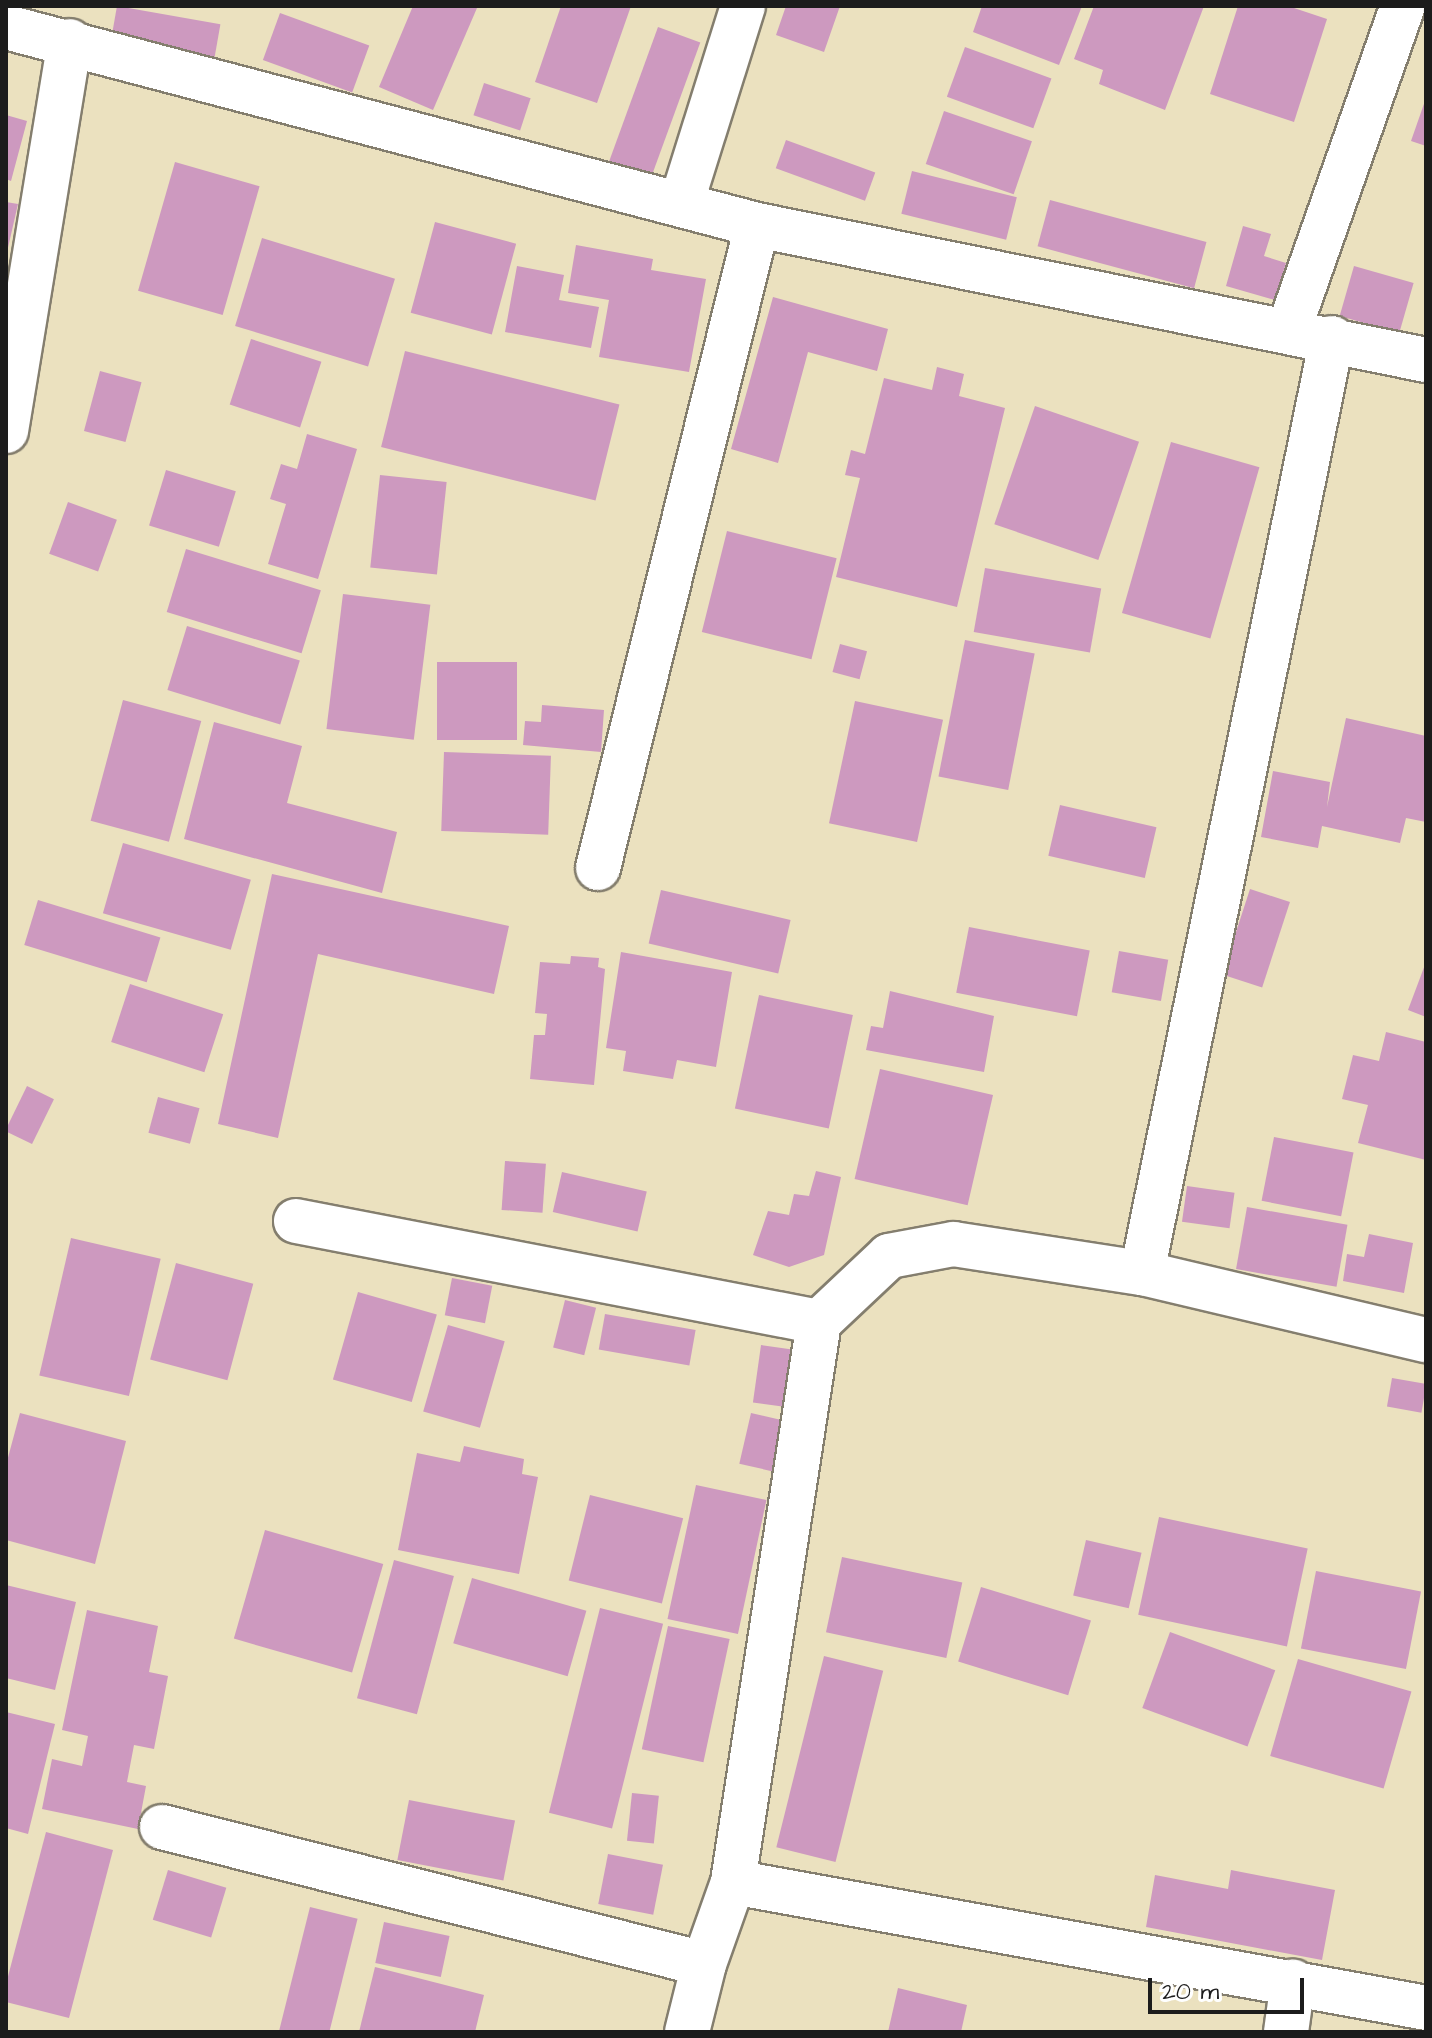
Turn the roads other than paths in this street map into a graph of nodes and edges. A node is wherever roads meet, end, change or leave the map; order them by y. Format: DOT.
graph roads {
  1 [pos="743,6"];
  2 [pos="1403,6"];
  3 [pos="16,21"];
  4 [pos="70,41"];
  5 [pos="681,204"];
  6 [pos="757,225"];
  7 [pos="1289,329"];
  8 [pos="1332,338"];
  9 [pos="1426,360"];
  10 [pos="6,431"];
  11 [pos="598,868"];
  12 [pos="296,1221"];
  13 [pos="1142,1273"];
  14 [pos="819,1322"];
  15 [pos="1426,1340"];
  16 [pos="162,1827"];
  17 [pos="733,1882"];
  18 [pos="704,1964"];
  19 [pos="1293,1981"];
  20 [pos="1426,2008"];
  21 [pos="687,2032"];
  22 [pos="1286,2032"];
  1 -- 5 [label="street"];
  2 -- 7 [label="street"];
  3 -- 4 [label="street"];
  4 -- 5 [label="street"];
  4 -- 10 [label="street"];
  5 -- 6 [label="street"];
  6 -- 7 [label="street"];
  6 -- 11 [label="street"];
  7 -- 8 [label="street"];
  8 -- 9 [label="street"];
  8 -- 13 [label="street"];
  12 -- 14 [label="street"];
  13 -- 14 [label="street"];
  13 -- 15 [label="street"];
  14 -- 17 [label="street"];
  16 -- 18 [label="street"];
  17 -- 18 [label="street"];
  17 -- 19 [label="street"];
  18 -- 21 [label="street"];
  19 -- 20 [label="street"];
  19 -- 22 [label="street"];
}
